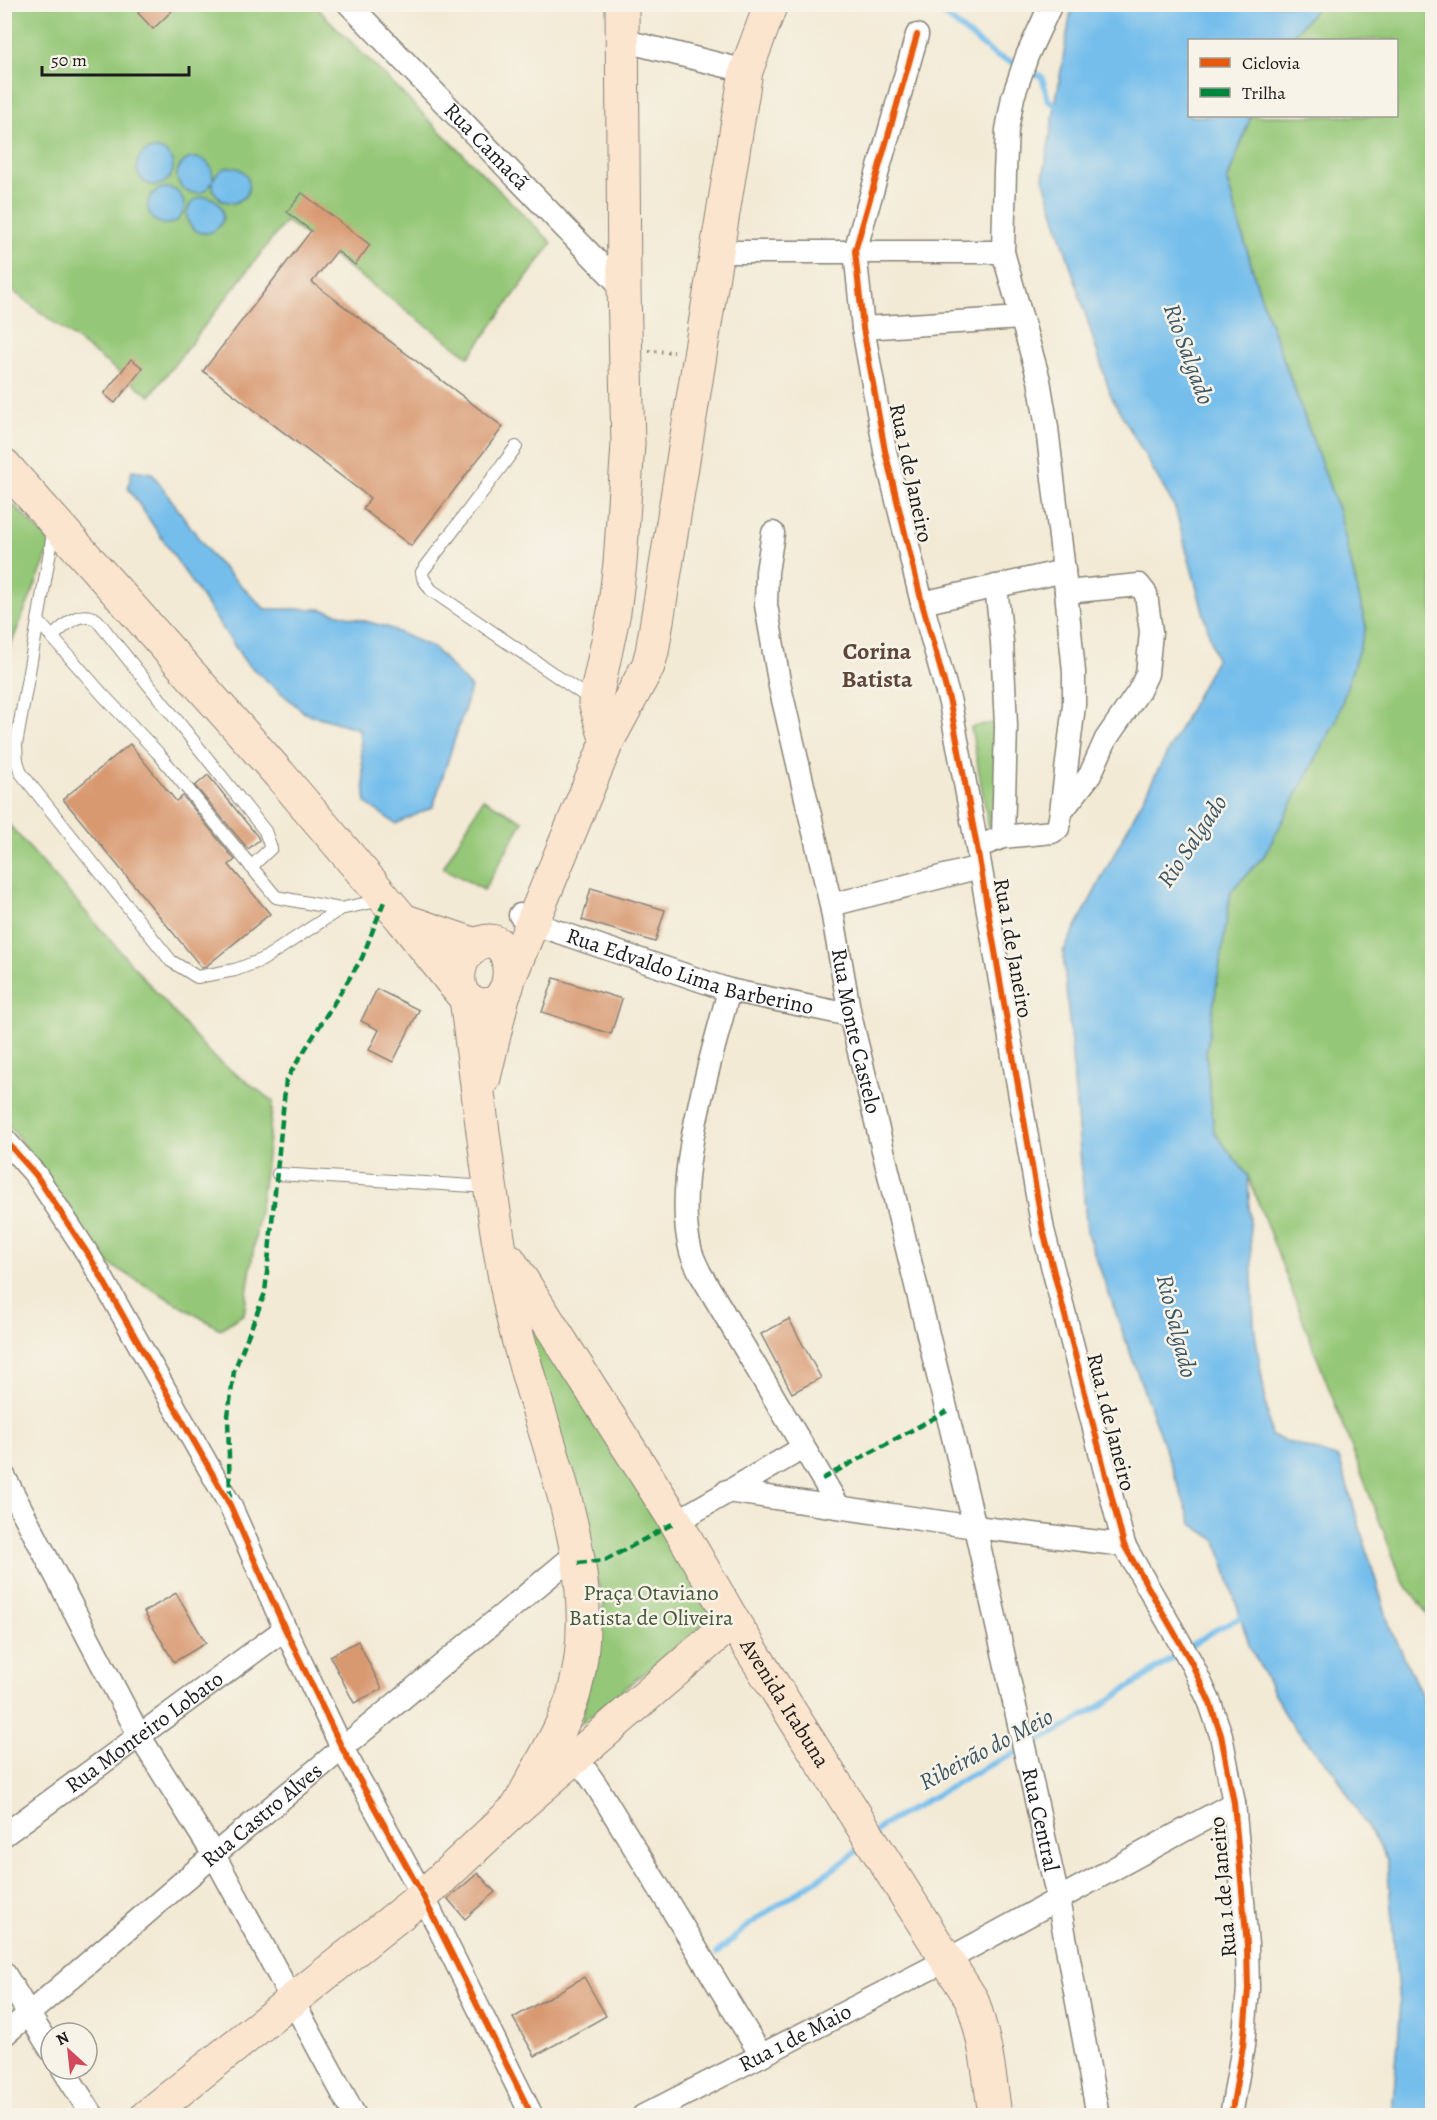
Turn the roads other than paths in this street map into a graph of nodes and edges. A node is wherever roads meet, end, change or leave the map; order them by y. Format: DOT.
graph roads {
  1 [pos="349,4"];
  2 [pos="622,4"];
  3 [pos="771,4"];
  4 [pos="1051,4"];
  5 [pos="917,34"];
  6 [pos="621,40"];
  7 [pos="746,71"];
  8 [pos="855,251"];
  9 [pos="716,252"];
  10 [pos="1003,252"];
  11 [pos="624,289"];
  12 [pos="1021,318"];
  13 [pos="863,328"];
  14 [pos="516,447"];
  15 [pos="4,465"];
  16 [pos="55,524"];
  17 [pos="773,533"];
  18 [pos="1065,581"];
  19 [pos="996,586"];
  20 [pos="922,603"];
  21 [pos="38,621"];
  22 [pos="52,637"];
  23 [pos="595,702"];
  24 [pos="608,742"];
  25 [pos="1061,812"];
  26 [pos="1003,837"];
  27 [pos="979,857"];
  28 [pos="251,867"];
  29 [pos="831,905"];
  30 [pos="340,909"];
  31 [pos="394,910"];
  32 [pos="525,918"];
  33 [pos="481,944"];
  34 [pos="507,983"];
  35 [pos="729,990"];
  36 [pos="463,996"];
  37 [pos="850,1015"];
  38 [pos="480,1097"];
  39 [pos="4,1139"];
  40 [pos="278,1174"];
  41 [pos="491,1187"];
  42 [pos="499,1243"];
  43 [pos="803,1448"];
  44 [pos="4,1476"];
  45 [pos="727,1491"];
  46 [pos="839,1507"];
  47 [pos="676,1522"];
  48 [pos="975,1527"];
  49 [pos="1124,1545"];
  50 [pos="578,1553"];
  51 [pos="733,1621"];
  52 [pos="285,1629"];
  53 [pos="140,1737"];
  54 [pos="342,1748"];
  55 [pos="576,1756"];
  56 [pos="1234,1803"];
  57 [pos="518,1807"];
  58 [pos="4,1835"];
  59 [pos="214,1855"];
  60 [pos="423,1896"];
  61 [pos="1058,1899"];
  62 [pos="947,1960"];
  63 [pos="4,1973"];
  64 [pos="292,1999"];
  65 [pos="28,2014"];
  66 [pos="39,2031"];
  67 [pos="4,2035"];
  68 [pos="761,2055"];
  69 [pos="71,2081"];
  70 [pos="93,2115"];
  71 [pos="147,2115"];
  72 [pos="356,2115"];
  73 [pos="532,2115"];
  74 [pos="644,2115"];
  75 [pos="995,2115"];
  76 [pos="1098,2115"];
  77 [pos="1232,2115"];
  1 -- 11 [label="street, Rua Camacã"];
  2 -- 6 [label="main road"];
  3 -- 7 [label="main road"];
  4 -- 10 [label="street"];
  5 -- 8 [label="street"];
  6 -- 7 [label="street"];
  6 -- 11 [label="main road"];
  7 -- 9 [label="main road"];
  8 -- 9 [label="street"];
  8 -- 10 [label="street"];
  8 -- 13 [label="street, Rua 1 de Janeiro"];
  9 -- 24 [label="main road"];
  10 -- 12 [label="street"];
  11 -- 23 [label="main road"];
  12 -- 13 [label="street"];
  12 -- 18 [label="street"];
  13 -- 20 [label="street, Rua 1 de Janeiro"];
  14 -- 23 [label="lane"];
  15 -- 16 [label="main road"];
  16 -- 21 [label="lane"];
  16 -- 31 [label="main road"];
  17 -- 29 [label="street, Rua Monte Castelo"];
  18 -- 19 [label="street"];
  18 -- 25 [label="street"];
  18 -- 25 [label="street"];
  19 -- 20 [label="street"];
  19 -- 26 [label="street"];
  20 -- 27 [label="street, Rua 1 de Janeiro"];
  21 -- 22 [label="lane"];
  21 -- 30 [label="lane"];
  22 -- 28 [label="lane"];
  22 -- 28 [label="lane"];
  23 -- 24 [label="main road"];
  24 -- 32 [label="main road"];
  25 -- 26 [label="street"];
  26 -- 27 [label="street"];
  27 -- 29 [label="street"];
  27 -- 49 [label="street, Rua 1 de Janeiro"];
  28 -- 30 [label="lane"];
  29 -- 37 [label="street, Rua Monte Castelo"];
  30 -- 31 [label="lane"];
  31 -- 33 [label="main road"];
  31 -- 36 [label="main road"];
  32 -- 33 [label="main road"];
  32 -- 34 [label="main road"];
  32 -- 35 [label="street, Rua Edvaldo Lima Barberino"];
  33 -- 34 [label="main road"];
  33 -- 36 [label="main road"];
  34 -- 36 [label="main road"];
  34 -- 38 [label="main road"];
  35 -- 37 [label="street, Rua Edvaldo Lima Barberino"];
  35 -- 43 [label="street"];
  36 -- 38 [label="main road"];
  37 -- 48 [label="street, Rua Monte Castelo"];
  38 -- 41 [label="main road"];
  39 -- 52 [label="street"];
  40 -- 41 [label="lane"];
  41 -- 42 [label="main road"];
  42 -- 47 [label="main road, Avenida Itabuna"];
  42 -- 50 [label="main road"];
  43 -- 45 [label="street"];
  43 -- 46 [label="street"];
  44 -- 53 [label="street"];
  45 -- 46 [label="street"];
  45 -- 47 [label="street"];
  46 -- 48 [label="street"];
  47 -- 51 [label="main road, Avenida Itabuna"];
  48 -- 49 [label="street"];
  48 -- 61 [label="street, Rua Central"];
  49 -- 56 [label="street, Rua 1 de Janeiro"];
  50 -- 54 [label="street, Rua Castro Alves"];
  50 -- 57 [label="main road"];
  51 -- 55 [label="main road"];
  51 -- 62 [label="main road, Avenida Itabuna"];
  52 -- 53 [label="street, Rua Monteiro Lobato"];
  52 -- 54 [label="street"];
  53 -- 58 [label="street, Rua Monteiro Lobato"];
  53 -- 59 [label="street"];
  54 -- 59 [label="street, Rua Castro Alves"];
  54 -- 60 [label="street"];
  55 -- 57 [label="main road"];
  55 -- 68 [label="street"];
  56 -- 61 [label="street, Rua 1 de Maio"];
  56 -- 77 [label="street, Rua 1 de Janeiro"];
  57 -- 60 [label="main road"];
  59 -- 64 [label="street"];
  59 -- 65 [label="street, Rua Castro Alves"];
  60 -- 64 [label="main road"];
  60 -- 73 [label="street"];
  61 -- 62 [label="street, Rua 1 de Maio"];
  61 -- 76 [label="street, Rua Central"];
  62 -- 68 [label="street, Rua 1 de Maio"];
  62 -- 75 [label="main road, Avenida Itabuna"];
  63 -- 65 [label="street"];
  64 -- 71 [label="main road"];
  64 -- 72 [label="street"];
  65 -- 66 [label="street"];
  65 -- 67 [label="street, Rua Castro Alves"];
  68 -- 74 [label="street, Rua 1 de Maio"];
  69 -- 70 [label="street"];
}
